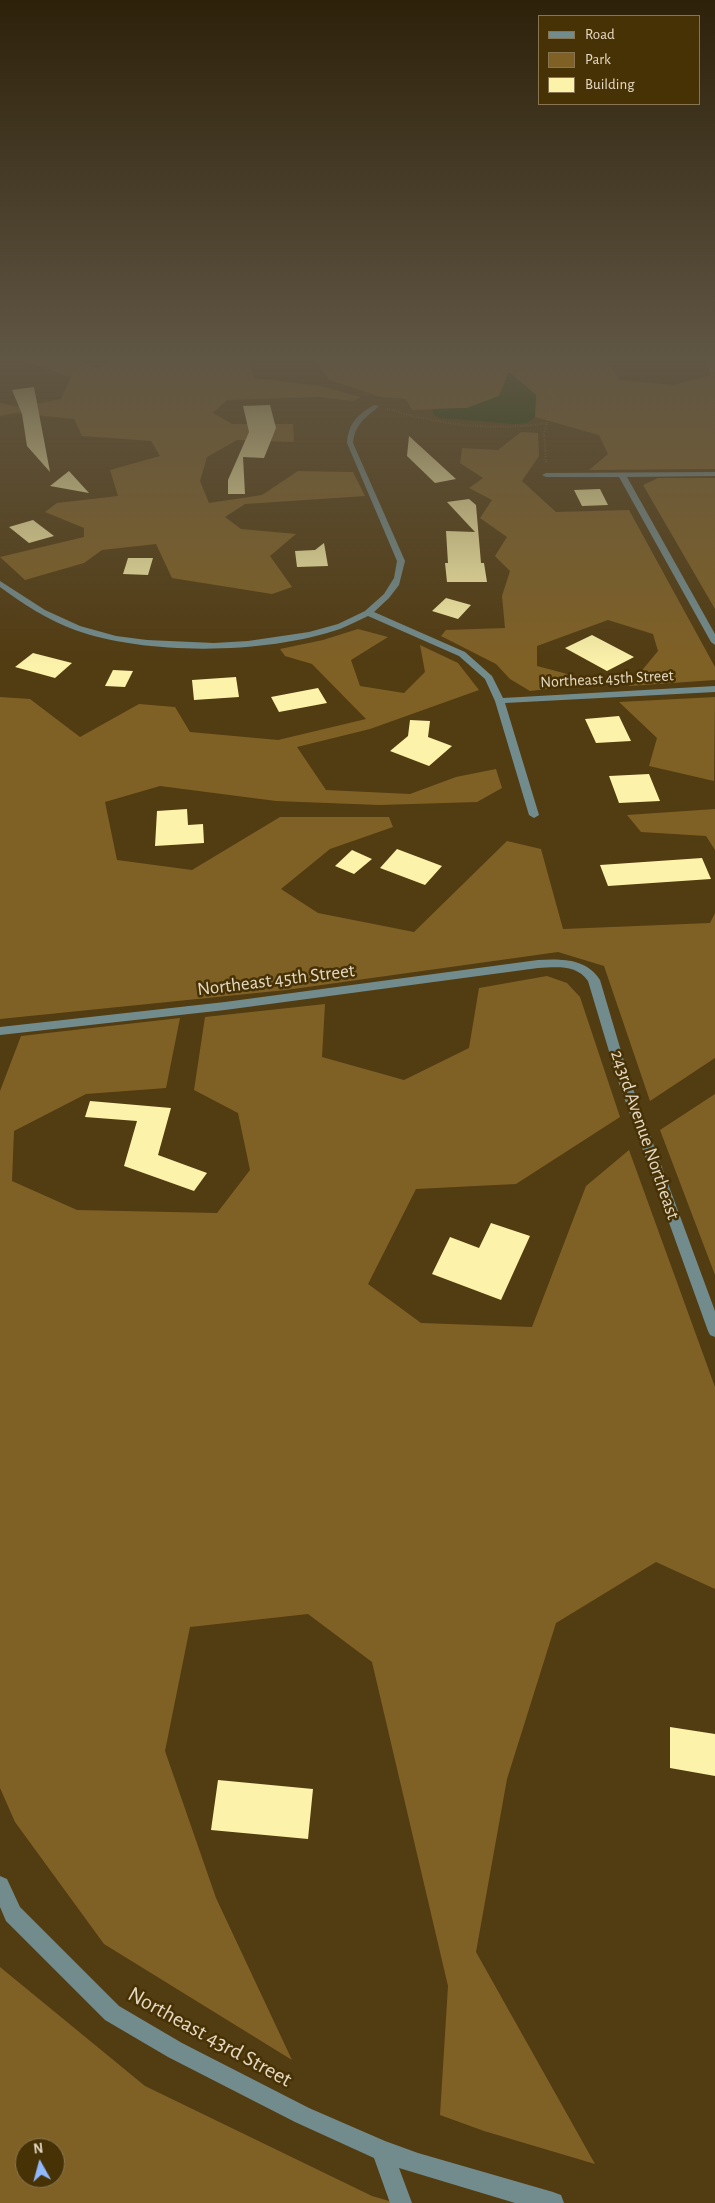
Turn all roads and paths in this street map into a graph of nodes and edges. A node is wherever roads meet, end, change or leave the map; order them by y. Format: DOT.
graph roads {
  1 [pos="358,460"];
  2 [pos="545,460"];
  3 [pos="715,474"];
  4 [pos="546,475"];
  5 [pos="622,475"];
  6 [pos="0,583"];
  7 [pos="368,613"];
  8 [pos="715,642"];
  9 [pos="715,689"];
  10 [pos="500,701"];
  11 [pos="534,815"];
  12 [pos="556,963"];
  13 [pos="0,1031"];
  14 [pos="715,1331"];
  15 [pos="0,1886"];
  16 [pos="382,2151"];
  17 [pos="401,2203"];
  18 [pos="553,2203"];
  1 -- 7 [label="street"];
  2 -- 4 [label="path"];
  3 -- 5 [label="street"];
  4 -- 5 [label="street"];
  5 -- 8 [label="street"];
  6 -- 7 [label="street"];
  7 -- 10 [label="street"];
  9 -- 10 [label="street, Northeast 45th Street"];
  10 -- 11 [label="street"];
  12 -- 13 [label="street, Northeast 45th Street"];
  12 -- 14 [label="street, 243rd Avenue Northeast"];
  15 -- 16 [label="street, Northeast 43rd Street"];
  16 -- 17 [label="street"];
  16 -- 18 [label="street"];
}
